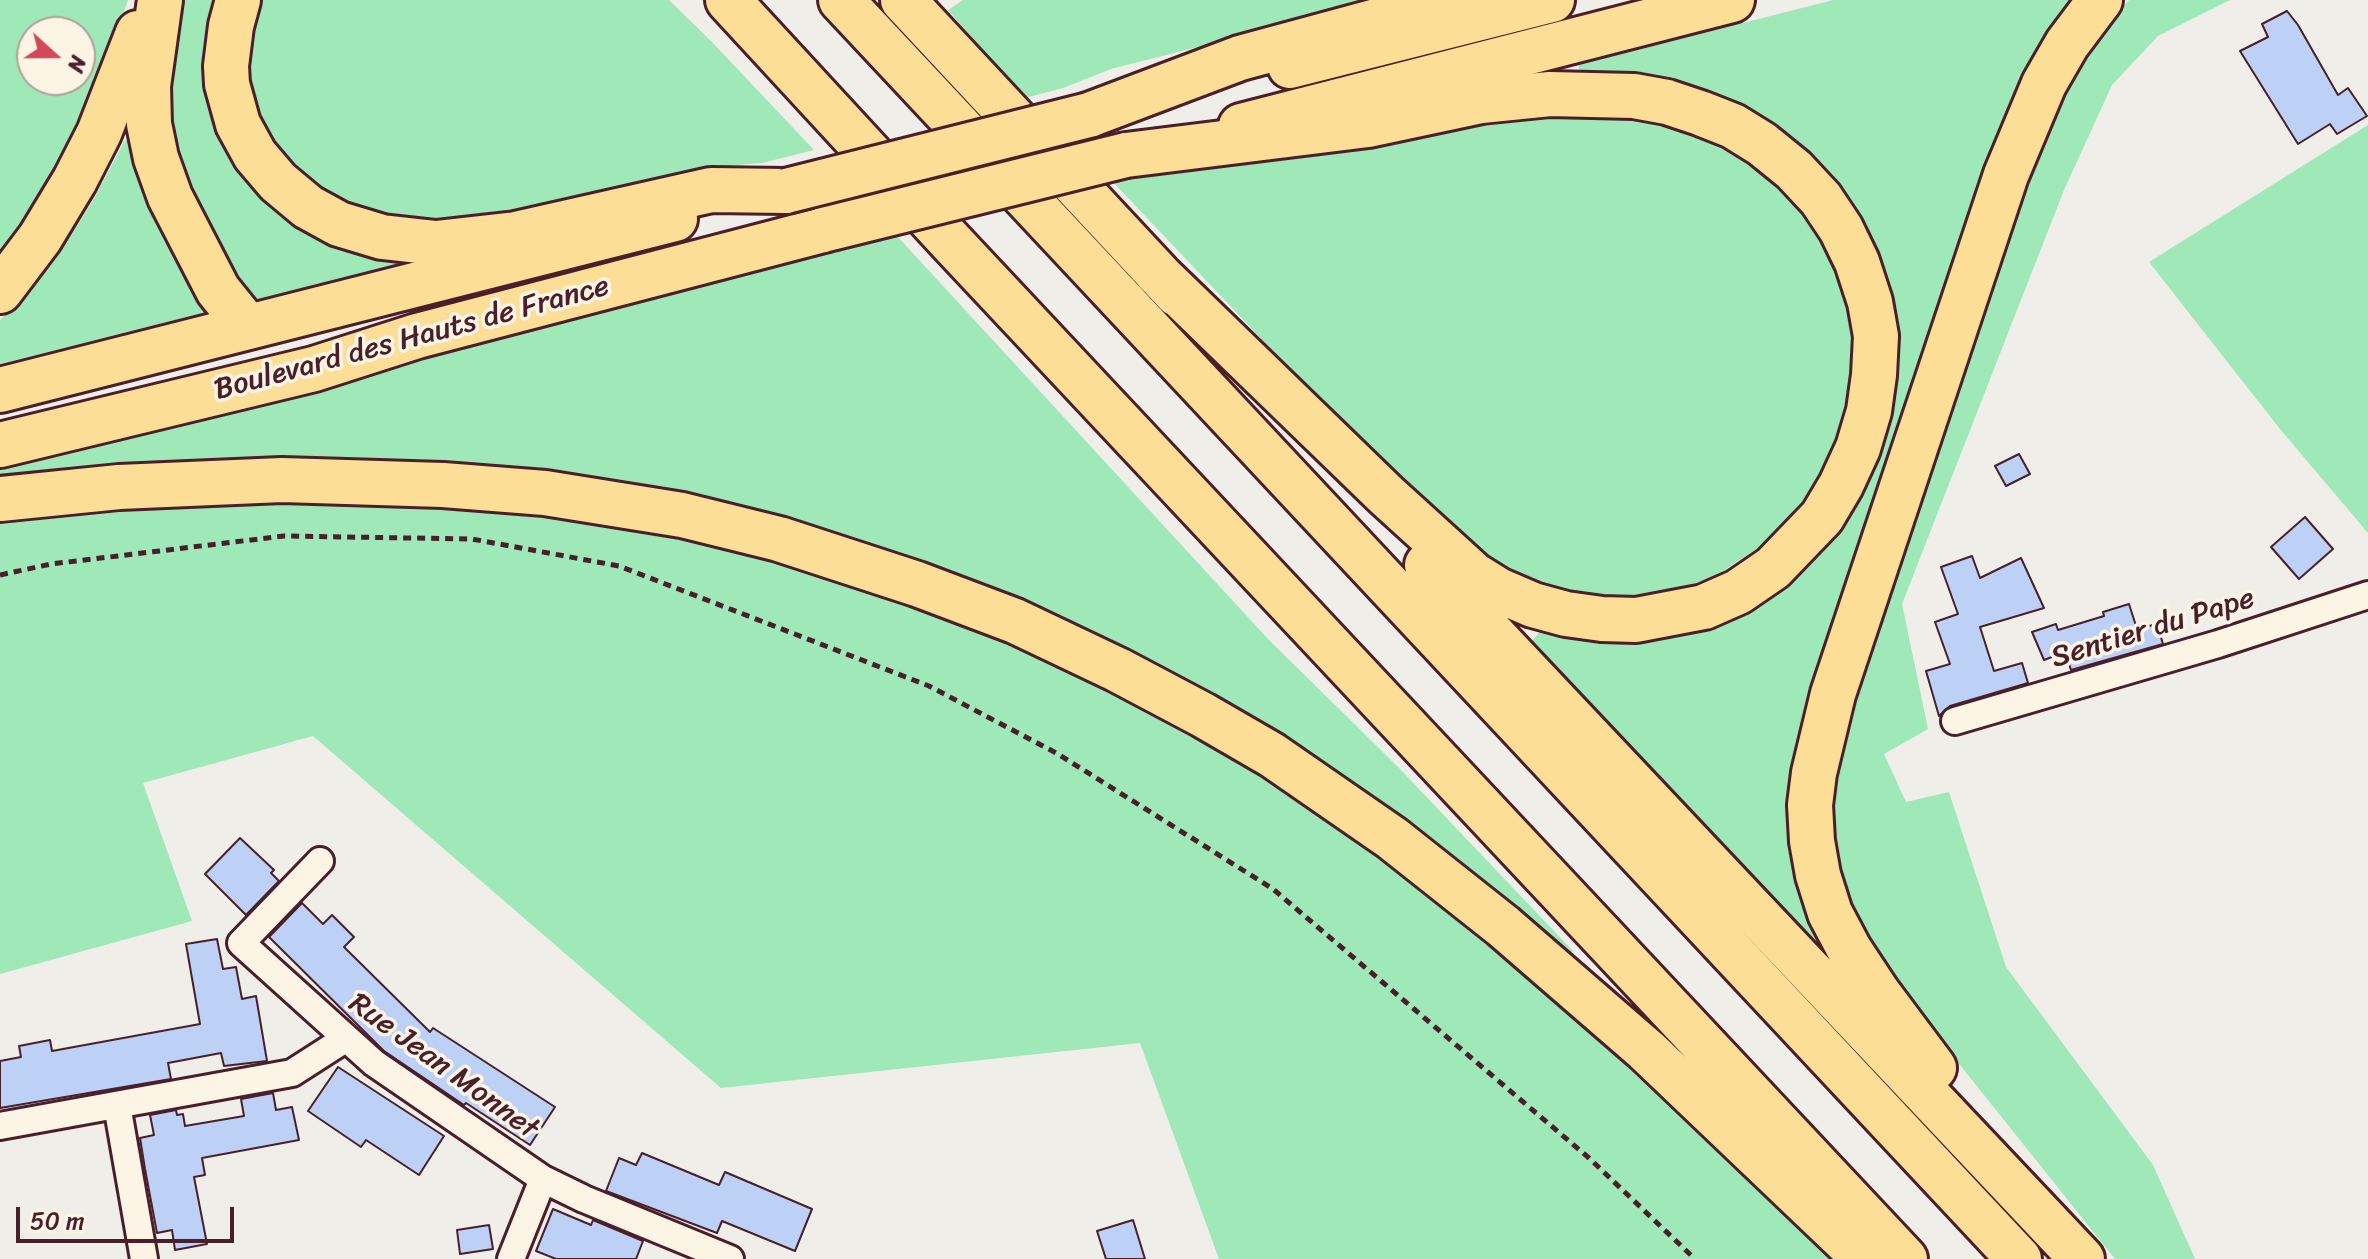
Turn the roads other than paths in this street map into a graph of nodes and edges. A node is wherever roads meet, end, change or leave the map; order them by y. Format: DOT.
graph roads {
  1 [pos="149,0"];
  2 [pos="160,0"];
  3 [pos="238,0"];
  4 [pos="696,0"];
  5 [pos="728,0"];
  6 [pos="841,0"];
  7 [pos="903,0"];
  8 [pos="1454,0"];
  9 [pos="1552,0"];
  10 [pos="1732,0"];
  11 [pos="2100,0"];
  12 [pos="824,104"];
  13 [pos="1089,115"];
  14 [pos="1126,155"];
  15 [pos="786,191"];
  16 [pos="1157,273"];
  17 [pos="0,291"];
  18 [pos="247,326"];
  19 [pos="417,336"];
  20 [pos="0,390"];
  21 [pos="0,445"];
  22 [pos="0,499"];
  23 [pos="2368,595"];
  24 [pos="1955,721"];
  25 [pos="320,861"];
  26 [pos="345,1039"];
  27 [pos="117,1105"];
  28 [pos="0,1126"];
  29 [pos="543,1179"];
  30 [pos="2025,1195"];
  31 [pos="144,1259"];
  32 [pos="511,1259"];
  33 [pos="730,1259"];
  34 [pos="1865,1259"];
  35 [pos="1905,1259"];
  36 [pos="2019,1259"];
  37 [pos="2082,1259"];
  1 -- 17 [label="highway"];
  2 -- 18 [label="highway"];
  3 -- 15 [label="highway"];
  4 -- 12 [label="highway"];
  5 -- 12 [label="highway"];
  6 -- 36 [label="highway"];
  7 -- 16 [label="highway"];
  8 -- 13 [label="highway"];
  9 -- 13 [label="highway"];
  10 -- 14 [label="highway"];
  11 -- 30 [label="highway"];
  12 -- 35 [label="highway"];
  13 -- 15 [label="highway, bridge"];
  14 -- 16 [label="highway"];
  14 -- 19 [label="highway, Boulevard des Hauts de France, bridge"];
  15 -- 18 [label="highway, Boulevard des Hauts de France"];
  16 -- 30 [label="highway"];
  18 -- 19 [label="highway"];
  18 -- 20 [label="highway, Boulevard des Hauts de France"];
  19 -- 21 [label="highway, Boulevard des Hauts de France"];
  22 -- 34 [label="highway"];
  23 -- 24 [label="street, Sentier du Pape"];
  25 -- 26 [label="street, Rue Jean Monnet"];
  26 -- 27 [label="street"];
  26 -- 29 [label="street, Rue Jean Monnet"];
  27 -- 28 [label="street"];
  27 -- 31 [label="street"];
  29 -- 32 [label="street"];
  29 -- 33 [label="street, Rue Jean Monnet"];
  30 -- 37 [label="highway"];
}
